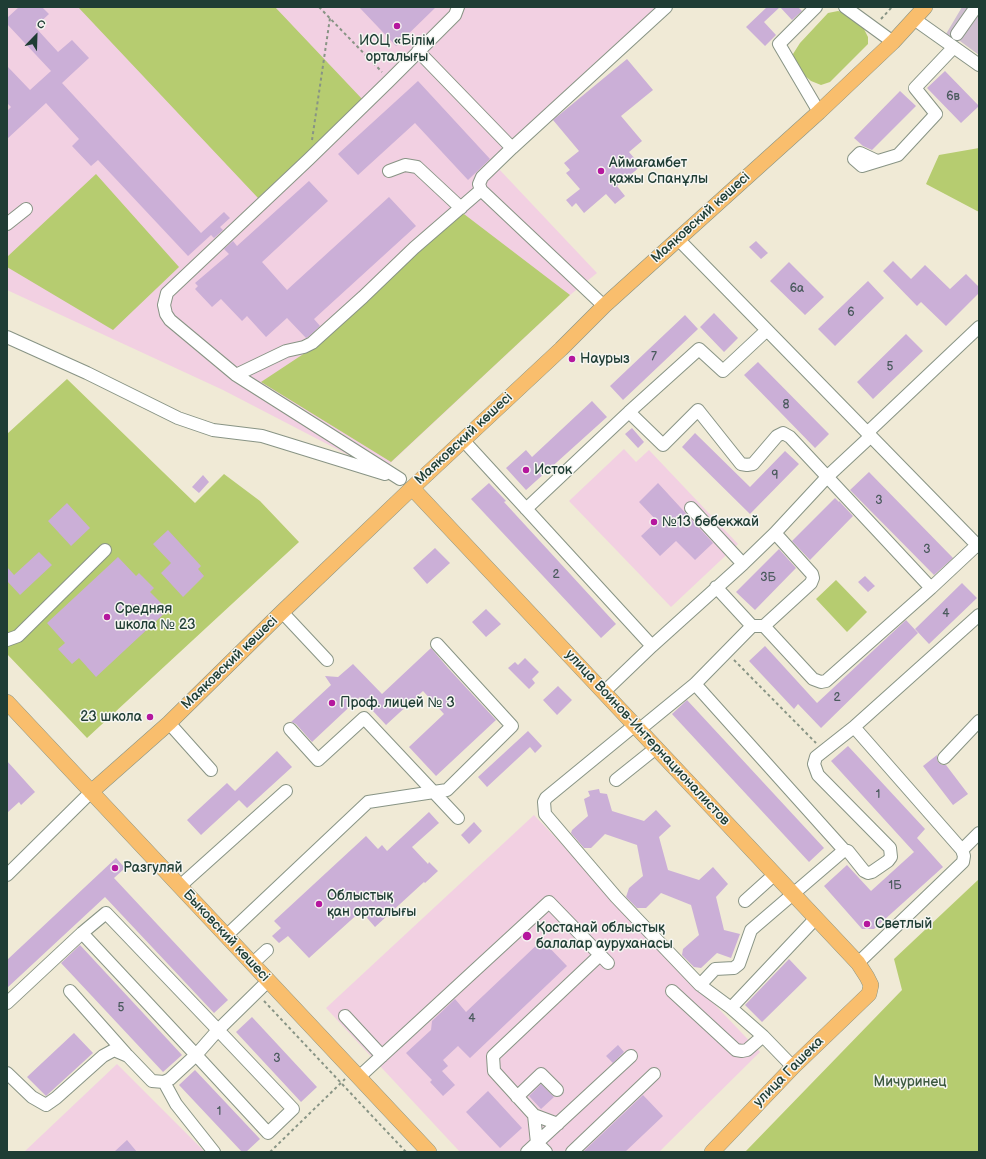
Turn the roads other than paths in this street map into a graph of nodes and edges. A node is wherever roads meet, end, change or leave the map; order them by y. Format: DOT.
graph roads {
  1 [pos="458,7"];
  2 [pos="666,7"];
  3 [pos="816,7"];
  4 [pos="845,7"];
  5 [pos="925,7"];
  6 [pos="976,7"];
  7 [pos="914,19"];
  8 [pos="957,34"];
  9 [pos="894,42"];
  10 [pos="954,47"];
  11 [pos="418,51"];
  12 [pos="979,65"];
  13 [pos="819,112"];
  14 [pos="512,148"];
  15 [pos="877,162"];
  16 [pos="389,171"];
  17 [pos="481,190"];
  18 [pos="461,208"];
  19 [pos="26,209"];
  20 [pos="7,224"];
  21 [pos="678,239"];
  22 [pos="604,306"];
  23 [pos="979,327"];
  24 [pos="768,330"];
  25 [pos="7,337"];
  26 [pos="236,374"];
  27 [pos="629,412"];
  28 [pos="869,434"];
  29 [pos="463,440"];
  30 [pos="828,476"];
  31 [pos="406,483"];
  32 [pos="691,508"];
  33 [pos="526,509"];
  34 [pos="775,533"];
  35 [pos="978,546"];
  36 [pos="105,550"];
  37 [pos="743,564"];
  38 [pos="716,587"];
  39 [pos="931,588"];
  40 [pos="282,612"];
  41 [pos="979,615"];
  42 [pos="758,626"];
  43 [pos="7,640"];
  44 [pos="437,644"];
  45 [pos="652,646"];
  46 [pos="327,660"];
  47 [pos="695,684"];
  48 [pos="604,692"];
  49 [pos="7,702"];
  50 [pos="979,722"];
  51 [pos="169,723"];
  52 [pos="637,727"];
  53 [pos="854,727"];
  54 [pos="290,729"];
  55 [pos="656,748"];
  56 [pos="944,758"];
  57 [pos="211,770"];
  58 [pos="616,780"];
  59 [pos="286,791"];
  60 [pos="91,792"];
  61 [pos="433,792"];
  62 [pos="458,818"];
  63 [pos="979,833"];
  64 [pos="844,850"];
  65 [pos="962,850"];
  66 [pos="775,874"];
  67 [pos="7,875"];
  68 [pos="180,886"];
  69 [pos="794,894"];
  70 [pos="746,901"];
  71 [pos="816,918"];
  72 [pos="82,933"];
  73 [pos="226,936"];
  74 [pos="267,950"];
  75 [pos="858,963"];
  76 [pos="252,964"];
  77 [pos="268,981"];
  78 [pos="700,985"];
  79 [pos="70,991"];
  80 [pos="672,991"];
  81 [pos="869,994"];
  82 [pos="7,1003"];
  83 [pos="731,1008"];
  84 [pos="344,1016"];
  85 [pos="218,1030"];
  86 [pos="763,1036"];
  87 [pos="196,1055"];
  88 [pos="128,1056"];
  89 [pos="382,1056"];
  90 [pos="631,1056"];
  91 [pos="793,1067"];
  92 [pos="7,1073"];
  93 [pos="356,1074"];
  94 [pos="654,1074"];
  95 [pos="164,1082"];
  96 [pos="557,1090"];
  97 [pos="517,1097"];
  98 [pos="534,1115"];
  99 [pos="558,1124"];
  100 [pos="542,1148"];
  101 [pos="214,1152"];
  102 [pos="429,1152"];
  103 [pos="527,1152"];
  104 [pos="572,1152"];
  105 [pos="712,1152"];
  1 -- 11 [label="street"];
  2 -- 14 [label="street"];
  3 -- 13 [label="street"];
  4 -- 9 [label="street"];
  5 -- 7 [label="main road, Маяковский көшесі"];
  6 -- 8 [label="street"];
  7 -- 9 [label="main road, Маяковский көшесі"];
  7 -- 10 [label="street"];
  9 -- 13 [label="main road, Маяковский көшесі"];
  10 -- 12 [label="street"];
  10 -- 15 [label="street"];
  11 -- 14 [label="street"];
  11 -- 26 [label="street"];
  13 -- 21 [label="main road, Маяковский көшесі"];
  14 -- 17 [label="street"];
  16 -- 18 [label="street"];
  17 -- 18 [label="street"];
  17 -- 22 [label="street"];
  18 -- 26 [label="street"];
  19 -- 20 [label="street"];
  21 -- 22 [label="main road, Маяковский көшесі"];
  21 -- 24 [label="street"];
  22 -- 29 [label="main road, Маяковский көшесі"];
  23 -- 28 [label="street"];
  24 -- 27 [label="street"];
  24 -- 28 [label="street"];
  25 -- 31 [label="street"];
  26 -- 31 [label="street"];
  27 -- 30 [label="street"];
  27 -- 33 [label="street"];
  28 -- 30 [label="street"];
  28 -- 35 [label="street"];
  29 -- 31 [label="main road, Маяковский көшесі"];
  29 -- 33 [label="street"];
  30 -- 34 [label="street"];
  30 -- 39 [label="street"];
  31 -- 40 [label="main road, Маяковский көшесі"];
  31 -- 48 [label="main road, улица Воинов-Интернационалистов"];
  32 -- 37 [label="street"];
  33 -- 45 [label="street"];
  34 -- 37 [label="street"];
  34 -- 42 [label="street"];
  35 -- 39 [label="street"];
  36 -- 43 [label="street"];
  37 -- 38 [label="street"];
  38 -- 42 [label="street"];
  38 -- 45 [label="street"];
  39 -- 42 [label="street"];
  40 -- 46 [label="street"];
  40 -- 51 [label="main road, Маяковский көшесі"];
  41 -- 53 [label="street"];
  42 -- 47 [label="street"];
  44 -- 61 [label="street"];
  45 -- 48 [label="street"];
  47 -- 52 [label="street"];
  47 -- 64 [label="street"];
  48 -- 52 [label="main road, улица Воинов-Интернационалистов"];
  49 -- 60 [label="main road, Быковский көшесі"];
  50 -- 56 [label="street"];
  51 -- 57 [label="street"];
  51 -- 60 [label="main road, Маяковский көшесі"];
  52 -- 55 [label="main road, улица Воинов-Интернационалистов"];
  52 -- 78 [label="street"];
  53 -- 64 [label="street"];
  53 -- 65 [label="street"];
  54 -- 61 [label="street"];
  55 -- 58 [label="street"];
  55 -- 66 [label="main road, улица Воинов-Интернационалистов"];
  59 -- 68 [label="street"];
  60 -- 67 [label="street, Маяковский көшесі"];
  60 -- 68 [label="main road, Быковский көшесі"];
  61 -- 62 [label="street"];
  61 -- 73 [label="street"];
  63 -- 65 [label="street"];
  64 -- 69 [label="street"];
  65 -- 75 [label="street"];
  66 -- 69 [label="main road, улица Воинов-Интернационалистов"];
  66 -- 70 [label="street"];
  68 -- 73 [label="main road, Быковский көшесі"];
  69 -- 71 [label="main road, улица Воинов-Интернационалистов"];
  69 -- 78 [label="street"];
  71 -- 75 [label="main road, улица Воинов-Интернационалистов"];
  71 -- 83 [label="street"];
  72 -- 82 [label="street"];
  72 -- 85 [label="street"];
  72 -- 87 [label="street"];
  73 -- 76 [label="main road, Быковский көшесі"];
  74 -- 76 [label="street"];
  75 -- 81 [label="main road, улица Воинов-Интернационалистов"];
  76 -- 77 [label="main road, Быковский көшесі"];
  77 -- 85 [label="street"];
  77 -- 93 [label="main road, Быковский көшесі"];
  78 -- 83 [label="street"];
  79 -- 88 [label="street"];
  80 -- 86 [label="street"];
  81 -- 91 [label="main road, улица Гашека"];
  83 -- 86 [label="street"];
  84 -- 89 [label="street"];
  85 -- 87 [label="street"];
  85 -- 87 [label="street"];
  86 -- 91 [label="street"];
  87 -- 95 [label="street"];
  88 -- 92 [label="street"];
  88 -- 95 [label="street"];
  89 -- 93 [label="street"];
  89 -- 97 [label="street"];
  90 -- 99 [label="street"];
  91 -- 105 [label="main road, улица Гашека"];
  93 -- 102 [label="main road, Быковский көшесі"];
  94 -- 104 [label="street"];
  95 -- 101 [label="street"];
  96 -- 97 [label="street"];
  97 -- 98 [label="street"];
  98 -- 99 [label="street"];
  98 -- 100 [label="street"];
  99 -- 100 [label="street"];
  100 -- 103 [label="street"];
}
